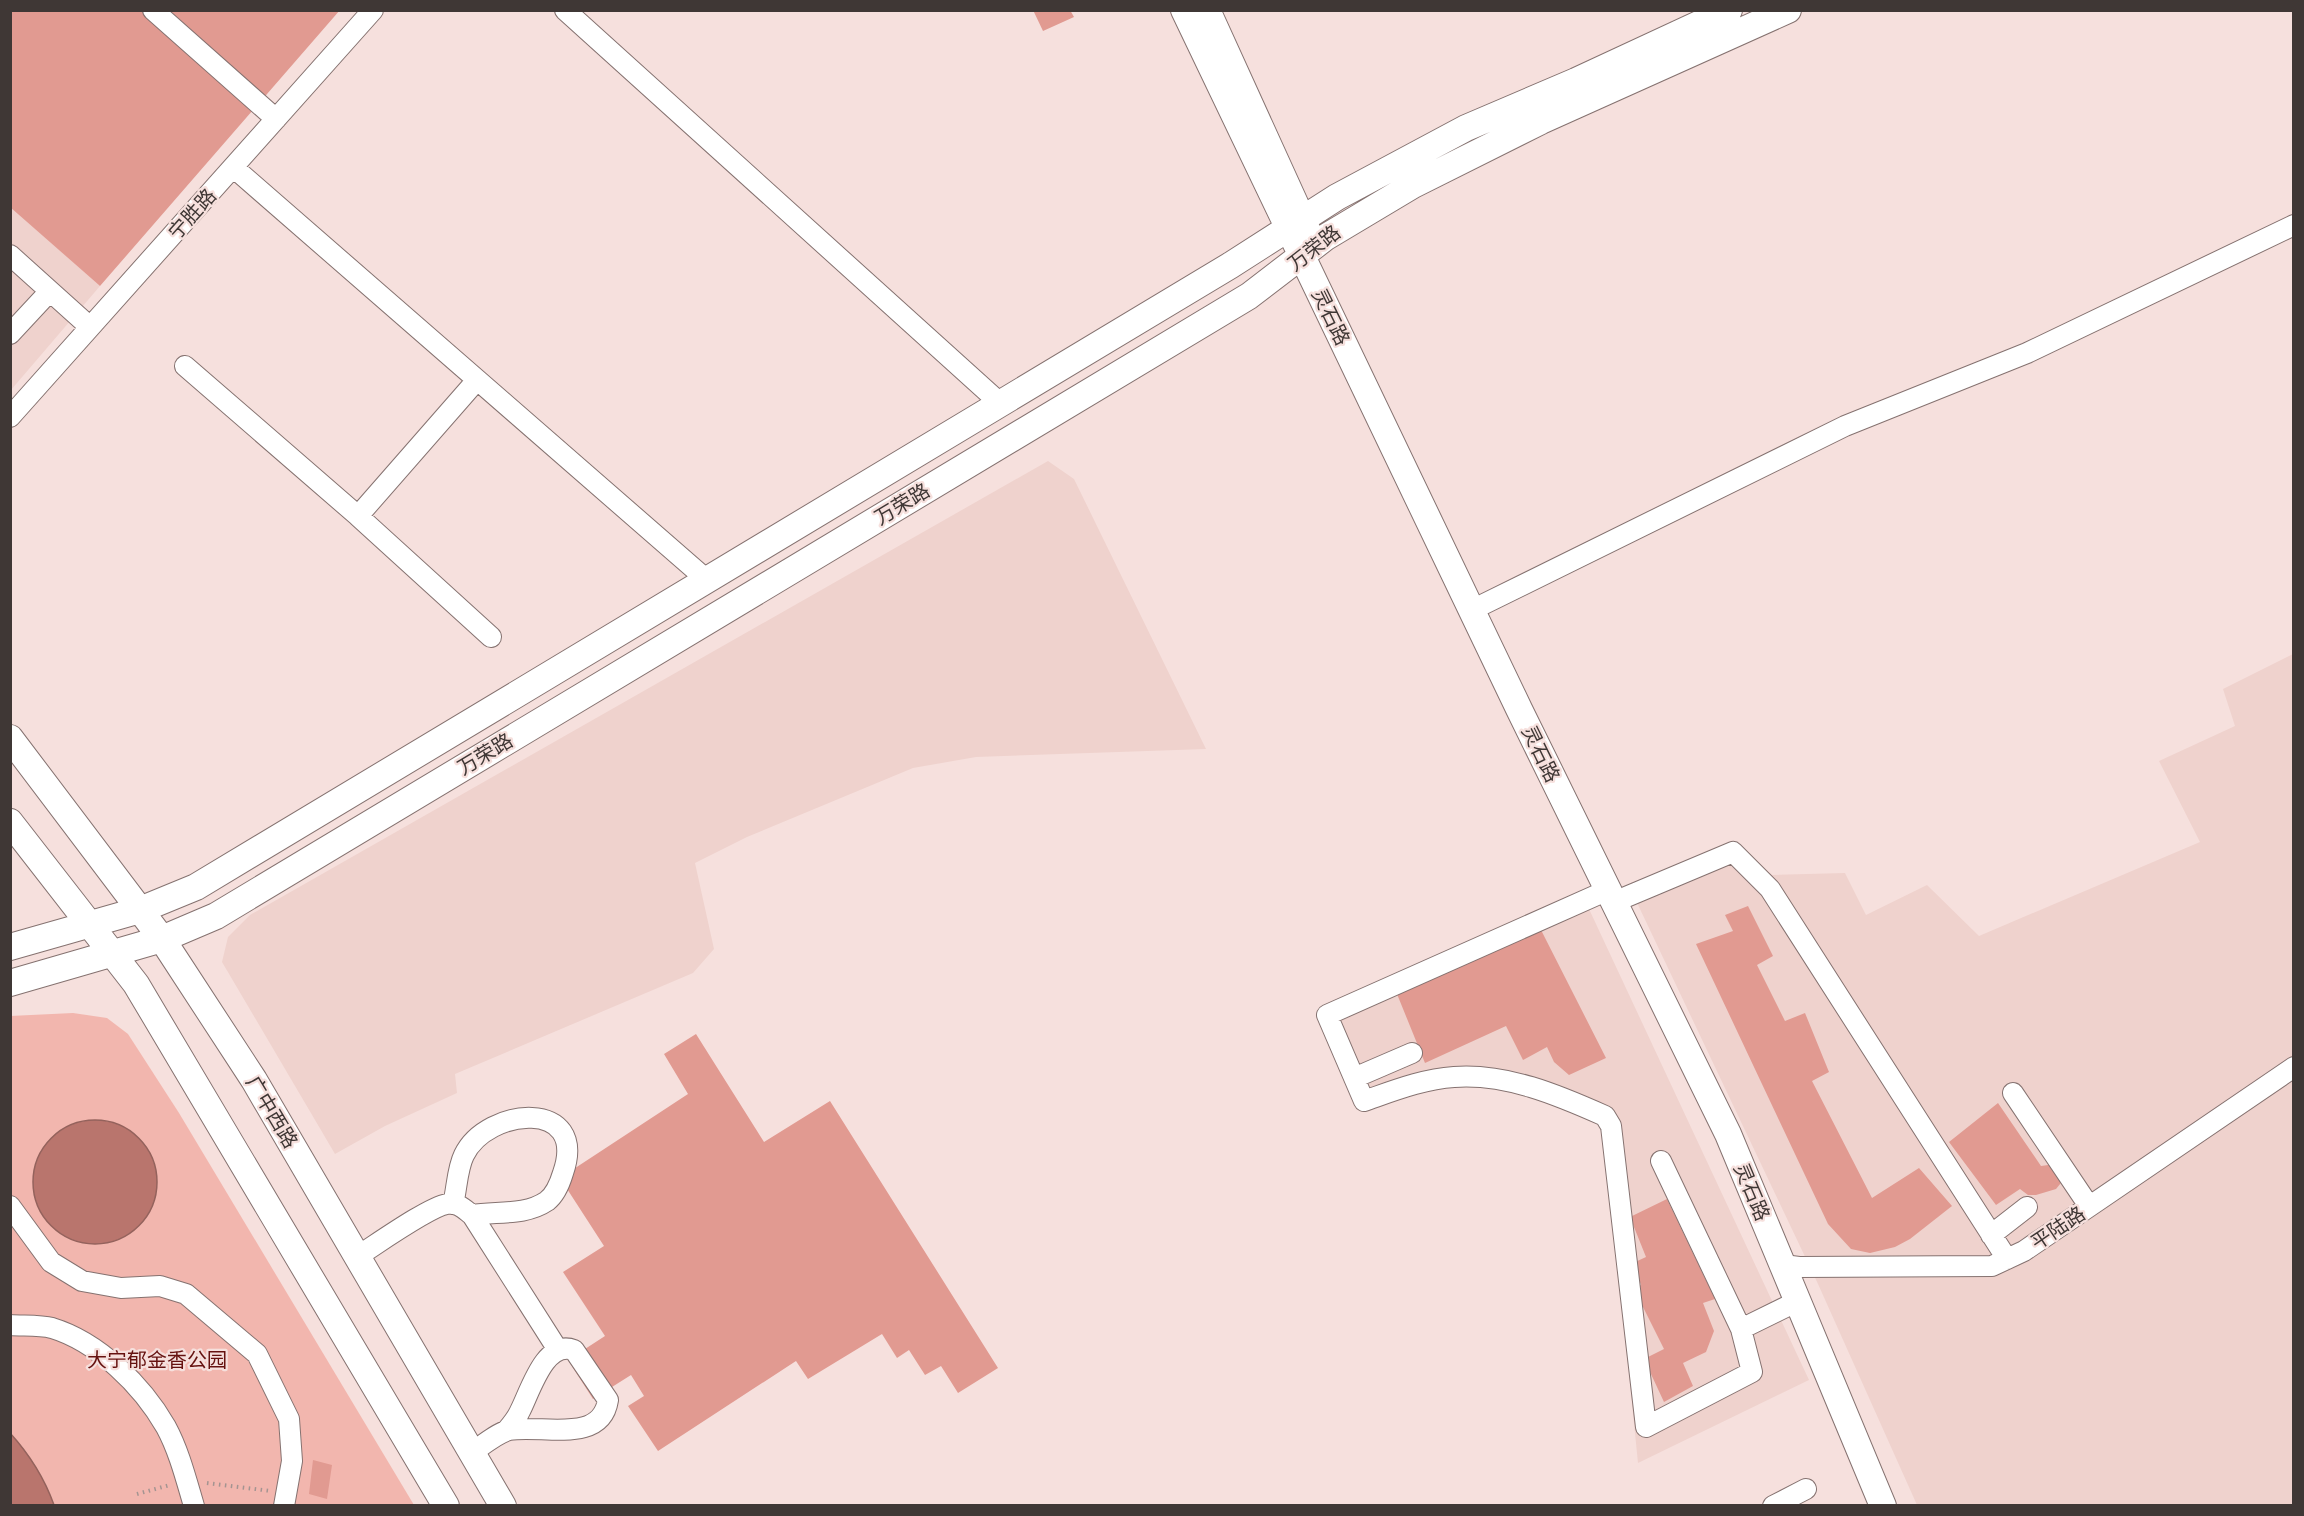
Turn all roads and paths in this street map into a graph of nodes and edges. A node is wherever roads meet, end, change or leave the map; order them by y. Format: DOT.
graph roads {
  1 [pos="153,10"];
  2 [pos="373,10"];
  3 [pos="565,10"];
  4 [pos="1184,10"];
  5 [pos="1208,10"];
  6 [pos="1729,10"];
  7 [pos="1788,10"];
  8 [pos="276,119"];
  9 [pos="233,167"];
  10 [pos="1295,223"];
  11 [pos="2294,225"];
  12 [pos="1308,251"];
  13 [pos="10,255"];
  14 [pos="50,291"];
  15 [pos="90,327"];
  16 [pos="10,334"];
  17 [pos="185,366"];
  18 [pos="477,380"];
  19 [pos="1001,404"];
  20 [pos="10,417"];
  21 [pos="358,516"];
  22 [pos="707,580"];
  23 [pos="1484,604"];
  24 [pos="491,637"];
  25 [pos="10,738"];
  26 [pos="10,822"];
  27 [pos="1617,893"];
  28 [pos="140,910"];
  29 [pos="91,923"];
  30 [pos="162,939"];
  31 [pos="10,947"];
  32 [pos="113,951"];
  33 [pos="10,983"];
  34 [pos="1412,1053"];
  35 [pos="2294,1067"];
  36 [pos="1354,1078"];
  37 [pos="2013,1093"];
  38 [pos="1661,1161"];
  39 [pos="453,1204"];
  40 [pos="10,1206"];
  41 [pos="2089,1206"];
  42 [pos="2027,1207"];
  43 [pos="472,1215"];
  44 [pos="1991,1235"];
  45 [pos="358,1256"];
  46 [pos="2007,1260"];
  47 [pos="1791,1266"];
  48 [pos="1798,1301"];
  49 [pos="10,1325"];
  50 [pos="1741,1329"];
  51 [pos="558,1350"];
  52 [pos="507,1430"];
  53 [pos="473,1452"];
  54 [pos="186,1480"];
  55 [pos="1806,1489"];
  56 [pos="137,1494"];
  57 [pos="285,1499"];
  58 [pos="194,1506"];
  59 [pos="446,1506"];
  60 [pos="503,1506"];
  61 [pos="1773,1506"];
  62 [pos="1883,1506"];
  63 [pos="1898,1506"];
  1 -- 8 [label="street"];
  2 -- 8 [label="street, 宁胜路"];
  3 -- 19 [label="street"];
  4 -- 10 [label="main road, 灵石路"];
  5 -- 10 [label="main road, 灵石路"];
  6 -- 10 [label="main road, 万荣路"];
  7 -- 12 [label="main road, 万荣路"];
  8 -- 9 [label="street, 宁胜路"];
  9 -- 15 [label="street, 宁胜路"];
  9 -- 18 [label="street"];
  10 -- 12 [label="main road, 灵石路"];
  10 -- 19 [label="main road, 万荣路"];
  11 -- 23 [label="street"];
  12 -- 23 [label="main road, 灵石路"];
  12 -- 27 [label="main road, 灵石路"];
  12 -- 30 [label="main road, 万荣路"];
  13 -- 14 [label="street"];
  14 -- 15 [label="street"];
  14 -- 16 [label="street"];
  15 -- 20 [label="street, 宁胜路"];
  17 -- 21 [label="street"];
  18 -- 21 [label="street"];
  18 -- 22 [label="street"];
  19 -- 22 [label="main road, 万荣路"];
  21 -- 24 [label="street"];
  22 -- 28 [label="main road, 万荣路"];
  23 -- 27 [label="main road, 灵石路"];
  25 -- 28 [label="main road, 广中西路"];
  26 -- 29 [label="main road"];
  27 -- 36 [label="street"];
  27 -- 44 [label="street"];
  27 -- 47 [label="main road, 灵石路"];
  28 -- 29 [label="main road, 万荣路"];
  28 -- 30 [label="main road, 广中西路"];
  29 -- 31 [label="main road, 万荣路"];
  29 -- 32 [label="main road"];
  30 -- 32 [label="main road, 万荣路"];
  30 -- 45 [label="main road, 广中西路"];
  32 -- 33 [label="main road, 万荣路"];
  32 -- 59 [label="main road"];
  34 -- 36 [label="street"];
  35 -- 41 [label="street, 平陆路"];
  36 -- 50 [label="street"];
  37 -- 41 [label="street"];
  38 -- 50 [label="street"];
  39 -- 43 [label="street"];
  39 -- 43 [label="street"];
  39 -- 45 [label="street"];
  40 -- 57 [label="street"];
  41 -- 46 [label="street, 平陆路"];
  42 -- 44 [label="street"];
  43 -- 51 [label="street"];
  44 -- 46 [label="street"];
  45 -- 53 [label="main road, 广中西路"];
  46 -- 47 [label="street, 平陆路"];
  47 -- 48 [label="main road, 灵石路"];
  47 -- 63 [label="main road, 灵石路"];
  48 -- 50 [label="street"];
  48 -- 62 [label="main road, 灵石路"];
  49 -- 54 [label="street"];
  51 -- 52 [label="street"];
  51 -- 52 [label="street"];
  52 -- 53 [label="street"];
  53 -- 60 [label="main road, 广中西路"];
  54 -- 56 [label="path"];
  54 -- 57 [label="path"];
  54 -- 58 [label="street"];
  55 -- 61 [label="street"];
}
